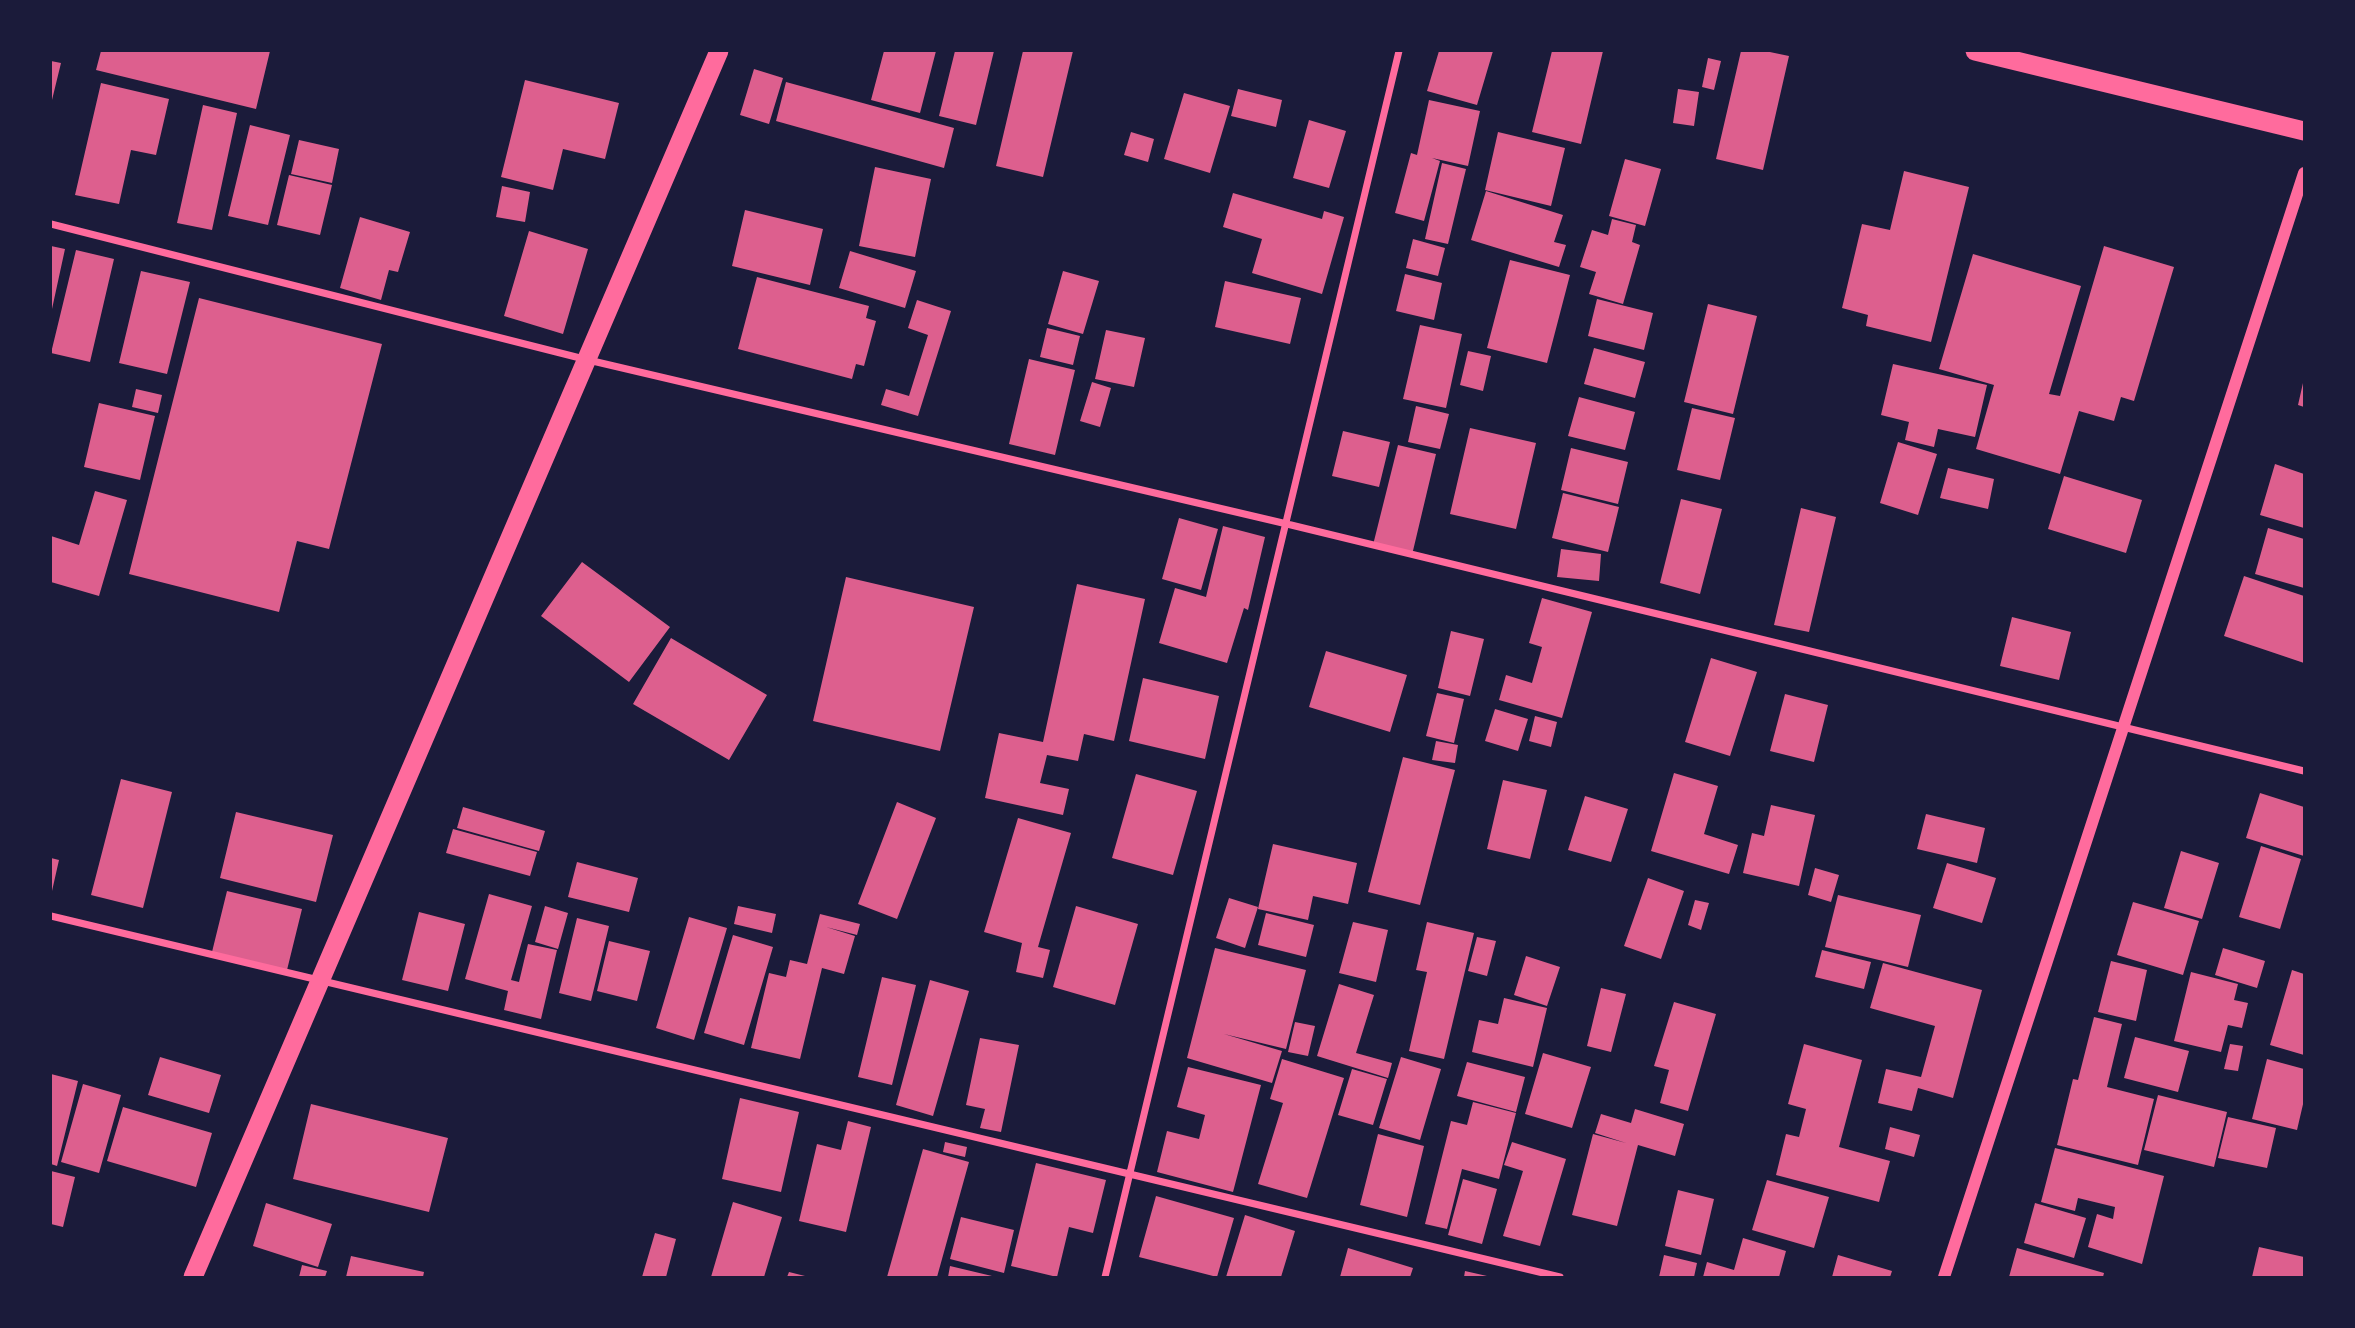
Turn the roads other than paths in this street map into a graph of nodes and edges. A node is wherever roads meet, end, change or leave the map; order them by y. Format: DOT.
graph roads {
  1 [pos="719,51"];
  2 [pos="1399,51"];
  3 [pos="1975,51"];
  4 [pos="2304,131"];
  5 [pos="2304,173"];
  6 [pos="51,224"];
  7 [pos="584,359"];
  8 [pos="1287,524"];
  9 [pos="2125,726"];
  10 [pos="2304,771"];
  11 [pos="51,916"];
  12 [pos="318,982"];
  13 [pos="1129,1172"];
  14 [pos="193,1277"];
  15 [pos="1105,1277"];
  16 [pos="1560,1277"];
  17 [pos="1944,1277"];
  1 -- 7 [label="highway"];
  2 -- 8 [label="street"];
  3 -- 4 [label="highway"];
  5 -- 9 [label="street"];
  6 -- 7 [label="street"];
  7 -- 8 [label="street"];
  7 -- 12 [label="highway"];
  8 -- 9 [label="street"];
  8 -- 13 [label="street"];
  9 -- 10 [label="street"];
  9 -- 17 [label="street"];
  11 -- 12 [label="street"];
  12 -- 13 [label="street"];
  12 -- 14 [label="highway"];
  13 -- 15 [label="street"];
  13 -- 16 [label="street"];
}
